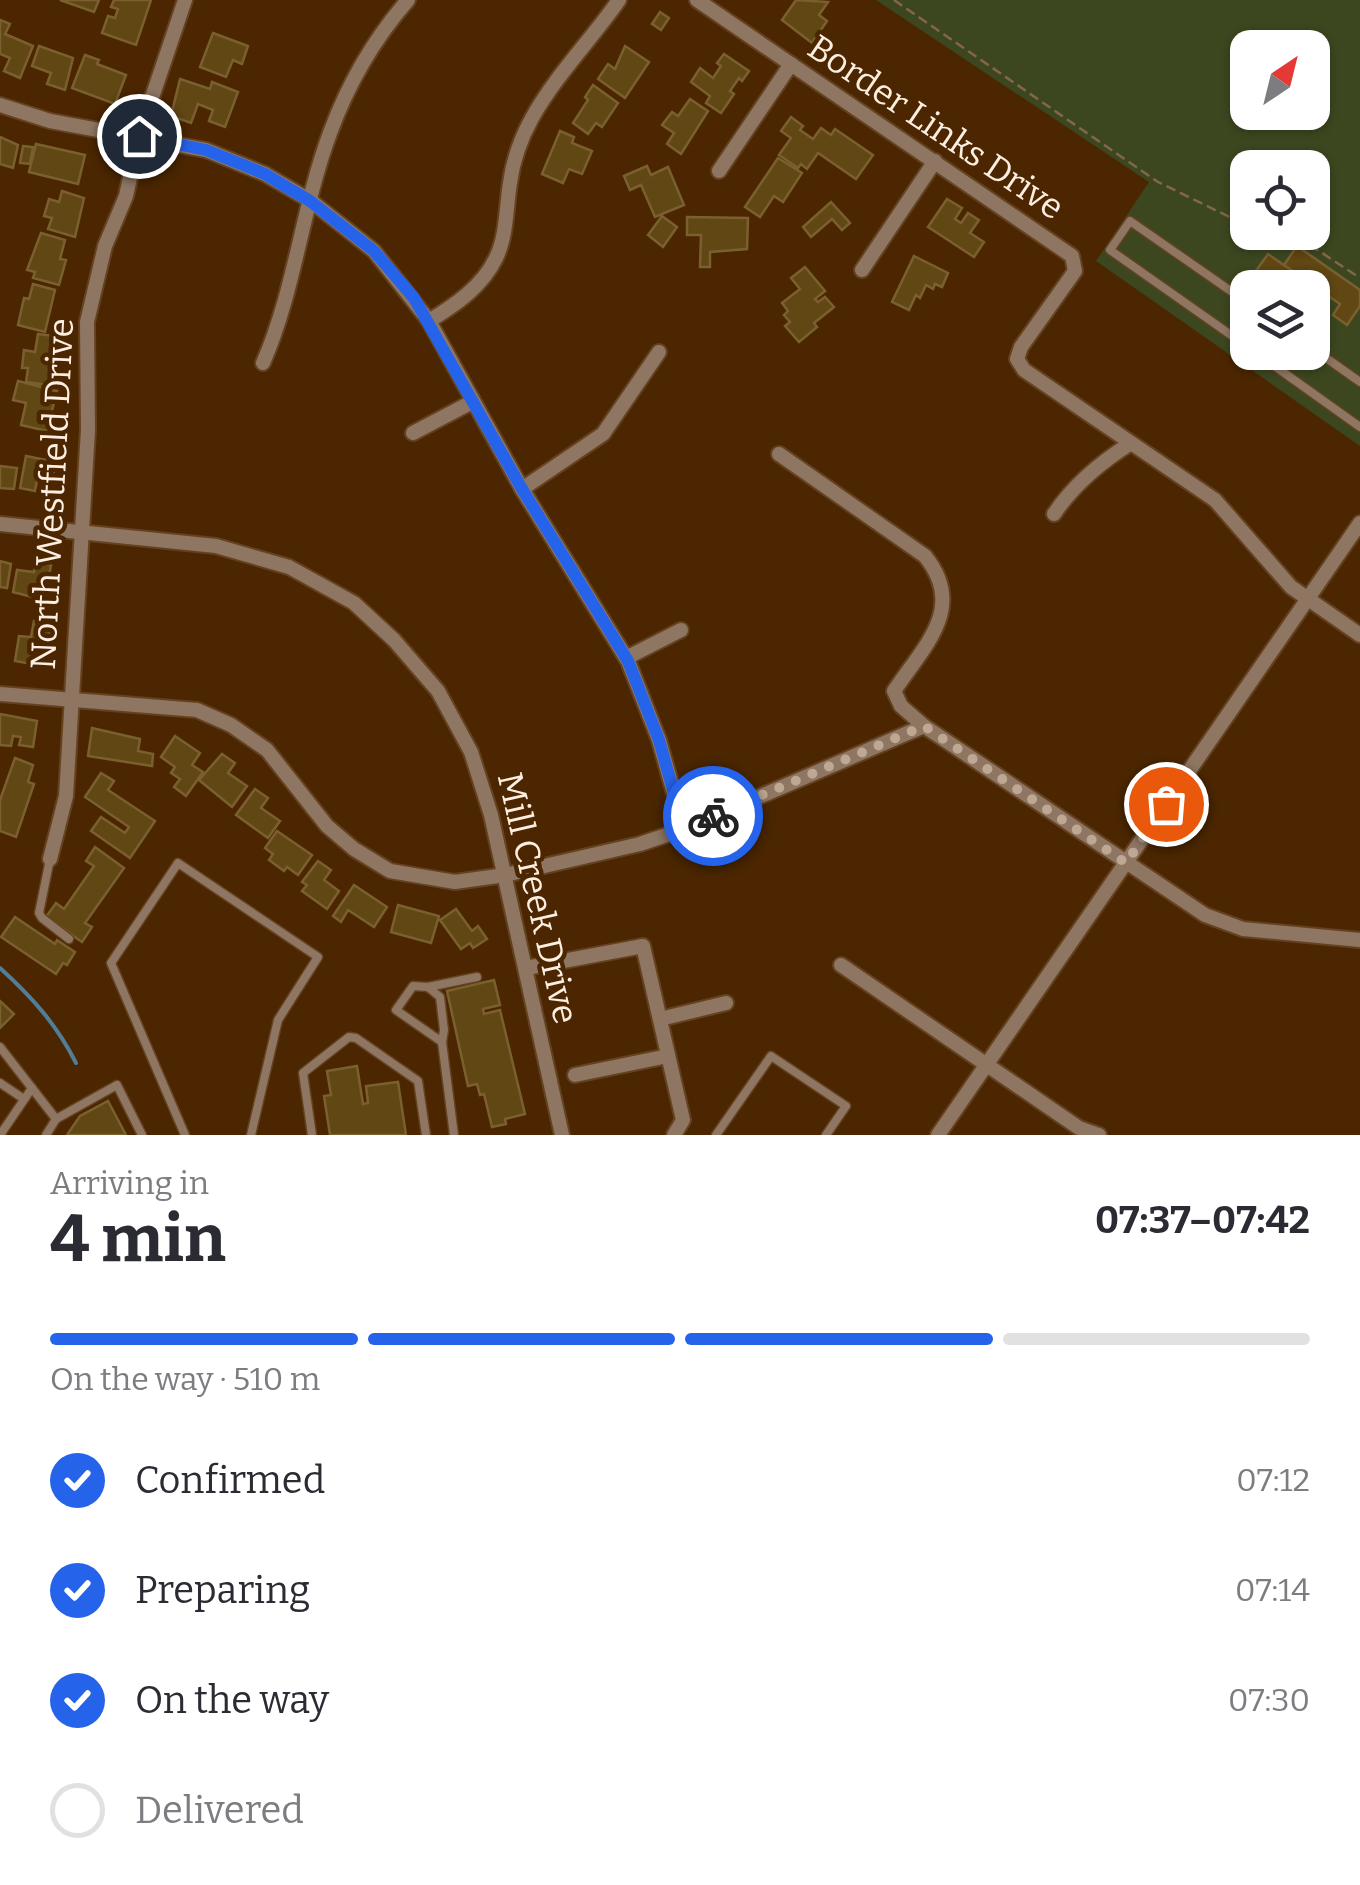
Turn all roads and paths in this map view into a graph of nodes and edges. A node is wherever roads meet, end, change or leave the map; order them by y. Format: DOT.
graph roads {
  1 [pos="186,0"];
  2 [pos="408,0"];
  3 [pos="619,0"];
  4 [pos="697,0"];
  5 [pos="894,0"];
  6 [pos="791,64"];
  7 [pos="0,105"];
  8 [pos="139,136"];
  9 [pos="935,162"];
  10 [pos="718,171"];
  11 [pos="310,201"];
  12 [pos="1230,217"];
  13 [pos="1318,250"];
  14 [pos="862,270"];
  15 [pos="1360,278"];
  16 [pos="1230,290"];
  17 [pos="430,320"];
  18 [pos="1230,334"];
  19 [pos="659,352"];
  20 [pos="1330,361"];
  21 [pos="263,363"];
  22 [pos="1281,370"];
  23 [pos="1360,382"];
  24 [pos="472,402"];
  25 [pos="1360,426"];
  26 [pos="413,433"];
  27 [pos="1131,443"];
  28 [pos="778,454"];
  29 [pos="522,489"];
  30 [pos="1054,514"];
  31 [pos="1360,523"];
  32 [pos="0,524"];
  33 [pos="81,532"];
  34 [pos="1308,599"];
  35 [pos="681,630"];
  36 [pos="1360,636"];
  37 [pos="626,658"];
  38 [pos="0,694"];
  39 [pos="72,698"];
  40 [pos="924,726"];
  41 [pos="684,829"];
  42 [pos="50,859"];
  43 [pos="1126,863"];
  44 [pos="505,875"];
  45 [pos="70,939"];
  46 [pos="1360,940"];
  47 [pos="841,965"];
  48 [pos="526,968"];
  49 [pos="477,977"];
  50 [pos="428,987"];
  51 [pos="726,1004"];
  52 [pos="660,1018"];
  53 [pos="442,1042"];
  54 [pos="0,1047"];
  55 [pos="668,1056"];
  56 [pos="986,1065"];
  57 [pos="575,1076"];
  58 [pos="0,1083"];
  59 [pos="32,1088"];
  60 [pos="24,1100"];
  61 [pos="56,1120"];
  62 [pos="0,1135"];
  63 [pos="46,1135"];
  64 [pos="142,1135"];
  65 [pos="185,1135"];
  66 [pos="251,1135"];
  67 [pos="312,1135"];
  68 [pos="426,1135"];
  69 [pos="454,1135"];
  70 [pos="562,1135"];
  71 [pos="674,1135"];
  72 [pos="716,1135"];
  73 [pos="826,1135"];
  74 [pos="938,1135"];
  75 [pos="1099,1135"];
  1 -- 8 [label="street"];
  2 -- 11 [label="street"];
  3 -- 17 [label="street"];
  4 -- 6 [label="street, Border Links Drive"];
  5 -- 12 [label="path"];
  6 -- 9 [label="street, Border Links Drive"];
  6 -- 10 [label="street"];
  7 -- 8 [label="street"];
  8 -- 11 [label="street"];
  8 -- 33 [label="street, North Westfield Drive"];
  9 -- 14 [label="street"];
  9 -- 27 [label="street, Border Links Drive"];
  11 -- 17 [label="street"];
  11 -- 21 [label="street"];
  13 -- 15 [label="path"];
  16 -- 18 [label="lane"];
  17 -- 24 [label="street"];
  19 -- 29 [label="street"];
  20 -- 23 [label="lane"];
  22 -- 25 [label="lane"];
  24 -- 26 [label="street"];
  24 -- 29 [label="street"];
  27 -- 30 [label="street"];
  27 -- 34 [label="street, Border Links Drive"];
  28 -- 40 [label="street"];
  29 -- 37 [label="street"];
  31 -- 34 [label="street"];
  32 -- 33 [label="street, Mill Creek Drive"];
  33 -- 39 [label="street, North Westfield Drive"];
  33 -- 44 [label="street, Mill Creek Drive"];
  34 -- 36 [label="street, Border Links Drive"];
  34 -- 43 [label="street"];
  35 -- 37 [label="street"];
  37 -- 41 [label="street"];
  38 -- 39 [label="street"];
  39 -- 42 [label="street, North Westfield Drive"];
  39 -- 44 [label="street"];
  40 -- 41 [label="street"];
  40 -- 43 [label="street"];
  41 -- 44 [label="street"];
  42 -- 45 [label="lane"];
  43 -- 46 [label="street"];
  43 -- 56 [label="street"];
  44 -- 48 [label="street, Mill Creek Drive"];
  47 -- 56 [label="street"];
  48 -- 52 [label="street"];
  48 -- 70 [label="street, Mill Creek Drive"];
  49 -- 50 [label="lane"];
  50 -- 53 [label="lane"];
  50 -- 53 [label="lane"];
  51 -- 52 [label="street"];
  52 -- 55 [label="street"];
  53 -- 69 [label="lane"];
  54 -- 59 [label="lane"];
  55 -- 57 [label="street"];
  55 -- 71 [label="street"];
  56 -- 74 [label="street"];
  56 -- 75 [label="street"];
  58 -- 60 [label="lane"];
  59 -- 60 [label="lane"];
  59 -- 61 [label="lane"];
  60 -- 62 [label="lane"];
  61 -- 63 [label="lane"];
  61 -- 64 [label="lane"];
  65 -- 66 [label="lane"];
  67 -- 68 [label="lane"];
  72 -- 73 [label="lane"];
}
